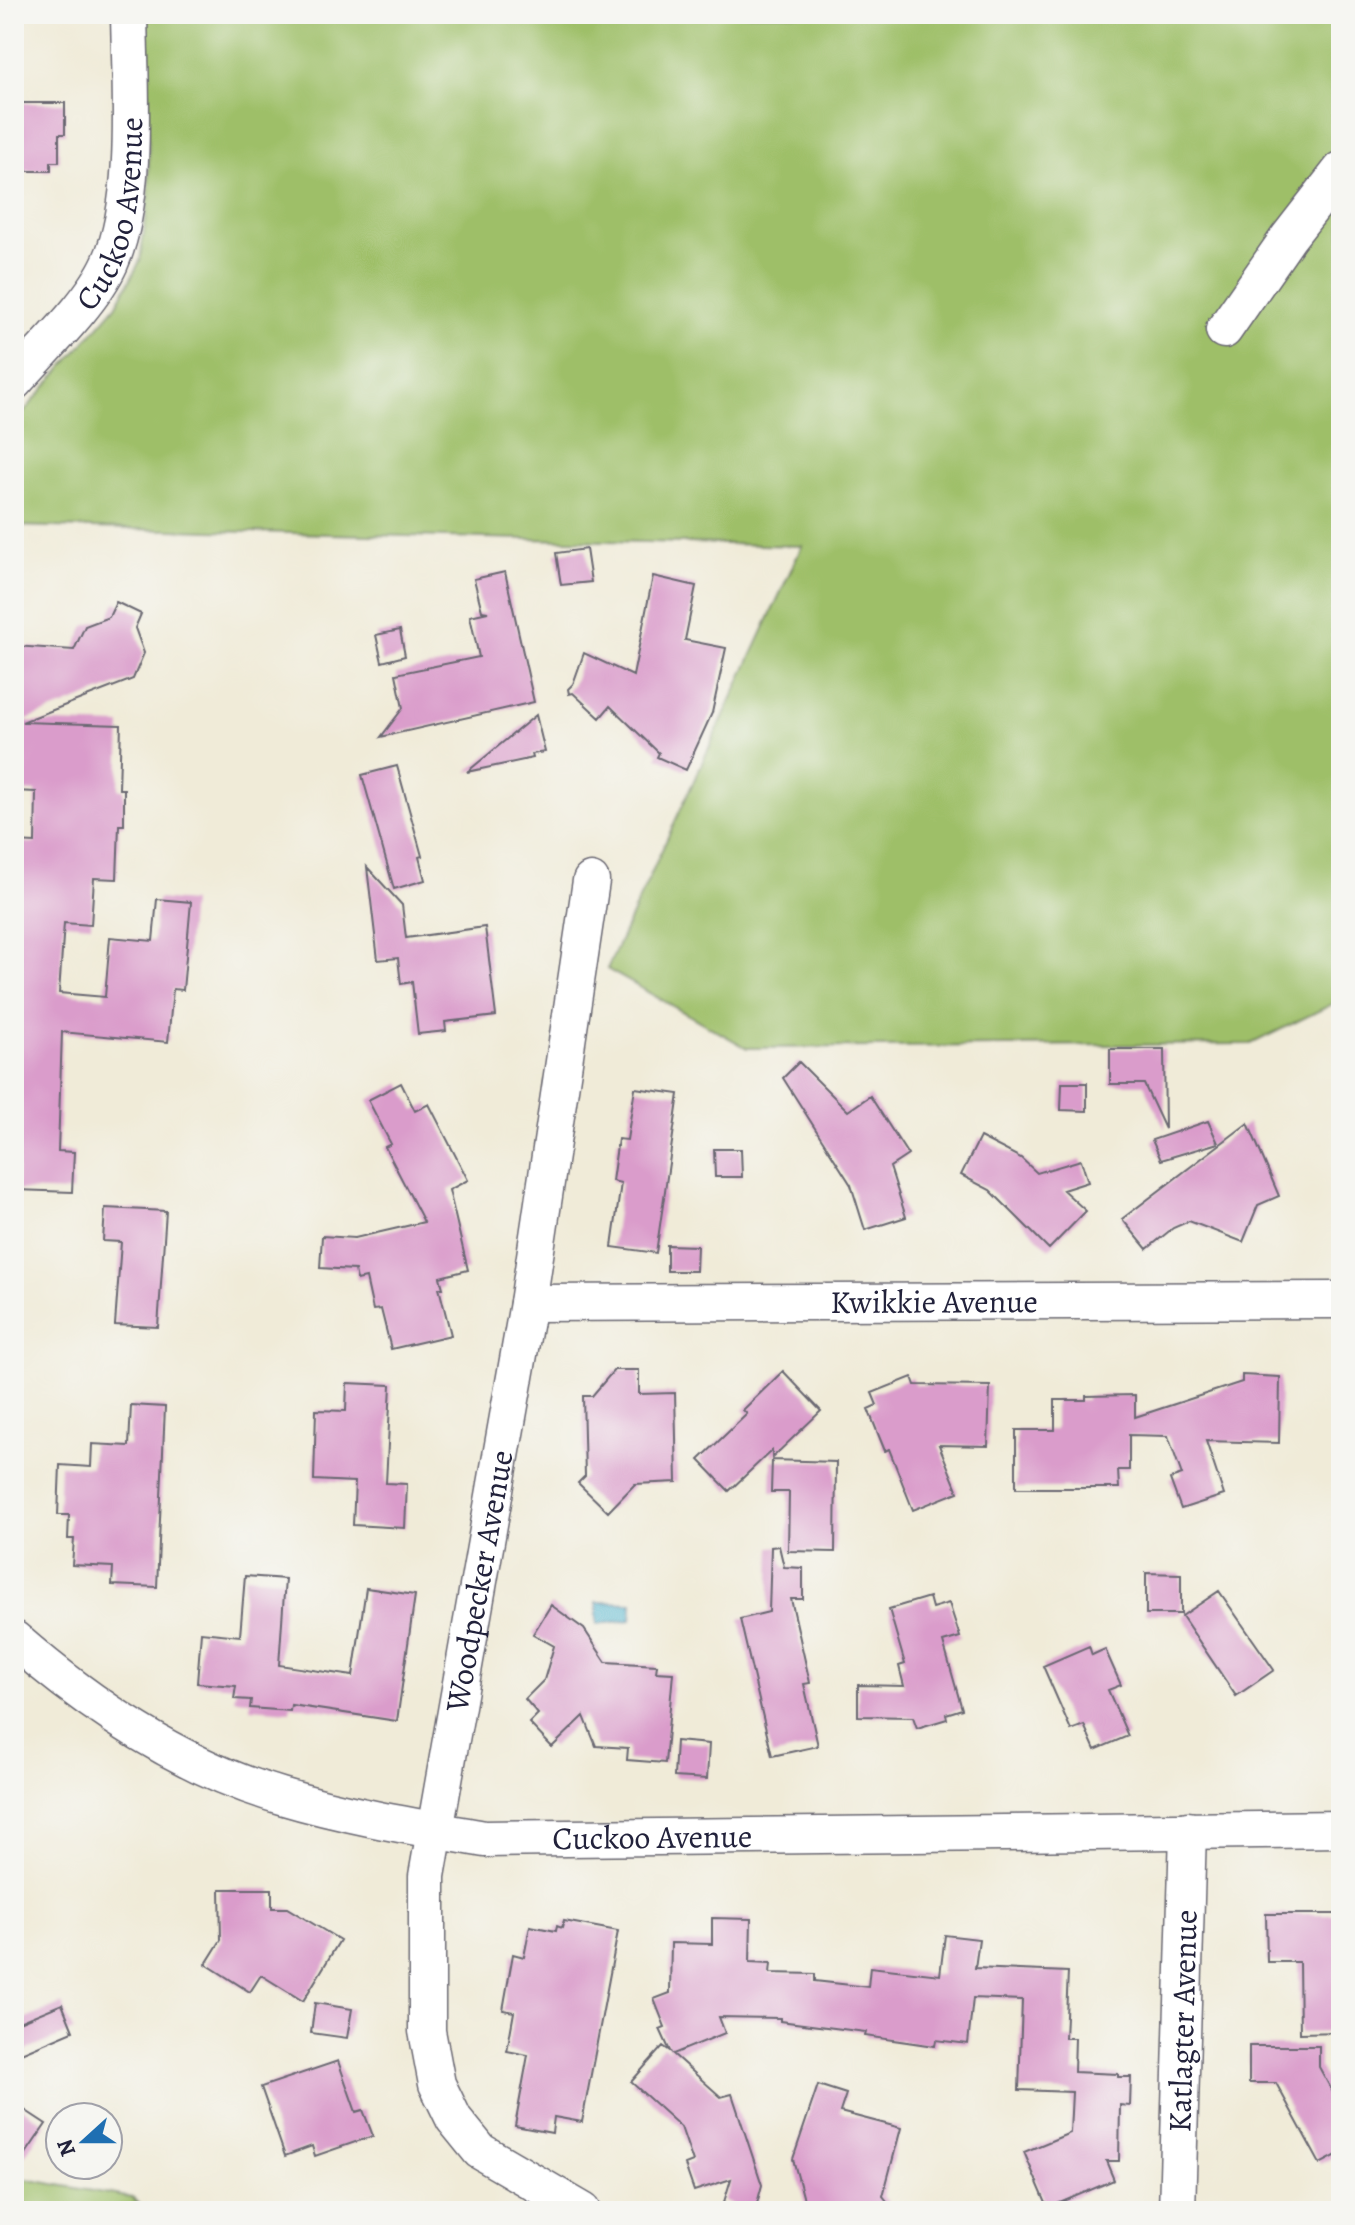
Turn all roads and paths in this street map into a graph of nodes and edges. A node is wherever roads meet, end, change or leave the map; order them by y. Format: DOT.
graph roads {
  1 [pos="129,14"];
  2 [pos="1341,170"];
  3 [pos="1224,330"];
  4 [pos="14,382"];
  5 [pos="591,881"];
  6 [pos="1341,1300"];
  7 [pos="528,1303"];
  8 [pos="14,1639"];
  9 [pos="1341,1829"];
  10 [pos="1188,1830"];
  11 [pos="436,1831"];
  12 [pos="583,2211"];
  13 [pos="1177,2211"];
  1 -- 4 [label="street, Cuckoo Avenue"];
  2 -- 3 [label="street"];
  5 -- 7 [label="street, Woodpecker Avenue"];
  6 -- 7 [label="street, Kwikkie Avenue"];
  7 -- 11 [label="street, Woodpecker Avenue"];
  8 -- 11 [label="street, Cuckoo Avenue"];
  9 -- 10 [label="street, Cuckoo Avenue"];
  10 -- 11 [label="street, Cuckoo Avenue"];
  10 -- 13 [label="street, Katlagter Avenue"];
  11 -- 12 [label="street, Woodpecker Avenue"];
}
